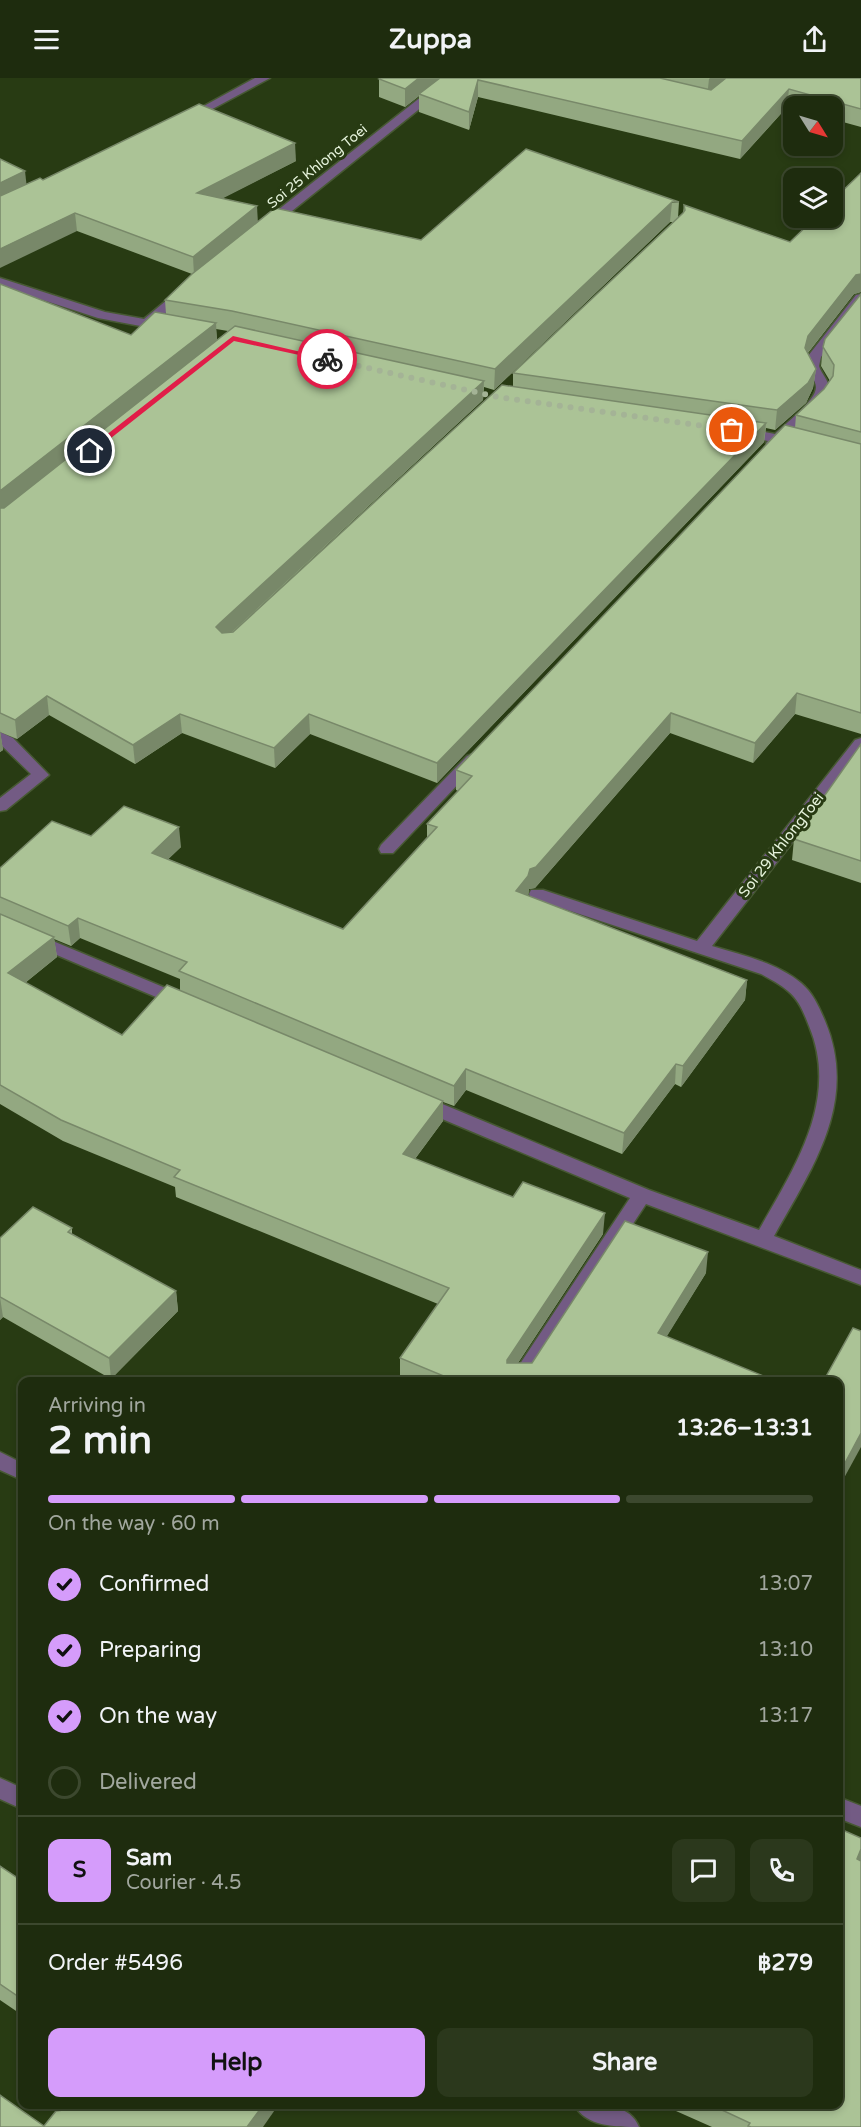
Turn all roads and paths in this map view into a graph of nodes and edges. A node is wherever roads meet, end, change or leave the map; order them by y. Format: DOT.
graph roads {
  1 [pos="264,78"];
  2 [pos="452,78"];
  3 [pos="179,123"];
  4 [pos="262,229"];
  5 [pos="0,282"];
  6 [pos="190,287"];
  7 [pos="861,298"];
  8 [pos="145,324"];
  9 [pos="178,329"];
  10 [pos="732,430"];
  11 [pos="779,437"];
  12 [pos="810,445"];
  13 [pos="763,454"];
  14 [pos="0,738"];
  15 [pos="861,743"];
  16 [pos="485,746"];
  17 [pos="0,806"];
  18 [pos="387,849"];
  19 [pos="537,894"];
  20 [pos="0,925"];
  21 [pos="701,948"];
  22 [pos="196,1008"];
  23 [pos="403,1095"];
  24 [pos="642,1196"];
  25 [pos="763,1239"];
  26 [pos="861,1278"];
  27 [pos="521,1377"];
  28 [pos="0,1460"];
  29 [pos="18,1470"];
  30 [pos="0,1788"];
  31 [pos="18,1797"];
  32 [pos="843,1810"];
  33 [pos="861,1817"];
  34 [pos="595,2109"];
  35 [pos="627,2127"];
  1 -- 3 [label="street"];
  2 -- 4 [label="street, Soi 25 Khlong Toei"];
  5 -- 8 [label="street"];
  6 -- 8 [label="street"];
  7 -- 11 [label="street"];
  8 -- 9 [label="street"];
  10 -- 11 [label="street"];
  11 -- 12 [label="street"];
  11 -- 13 [label="street"];
  14 -- 17 [label="street"];
  15 -- 21 [label="street, Soi 29 KhlongToei"];
  16 -- 18 [label="street"];
  19 -- 21 [label="street"];
  20 -- 22 [label="street"];
  21 -- 25 [label="street"];
  23 -- 24 [label="street"];
  24 -- 25 [label="street"];
  24 -- 27 [label="street"];
  25 -- 26 [label="street"];
  28 -- 29 [label="street"];
  30 -- 31 [label="street"];
  32 -- 33 [label="street"];
  34 -- 35 [label="street"];
}
